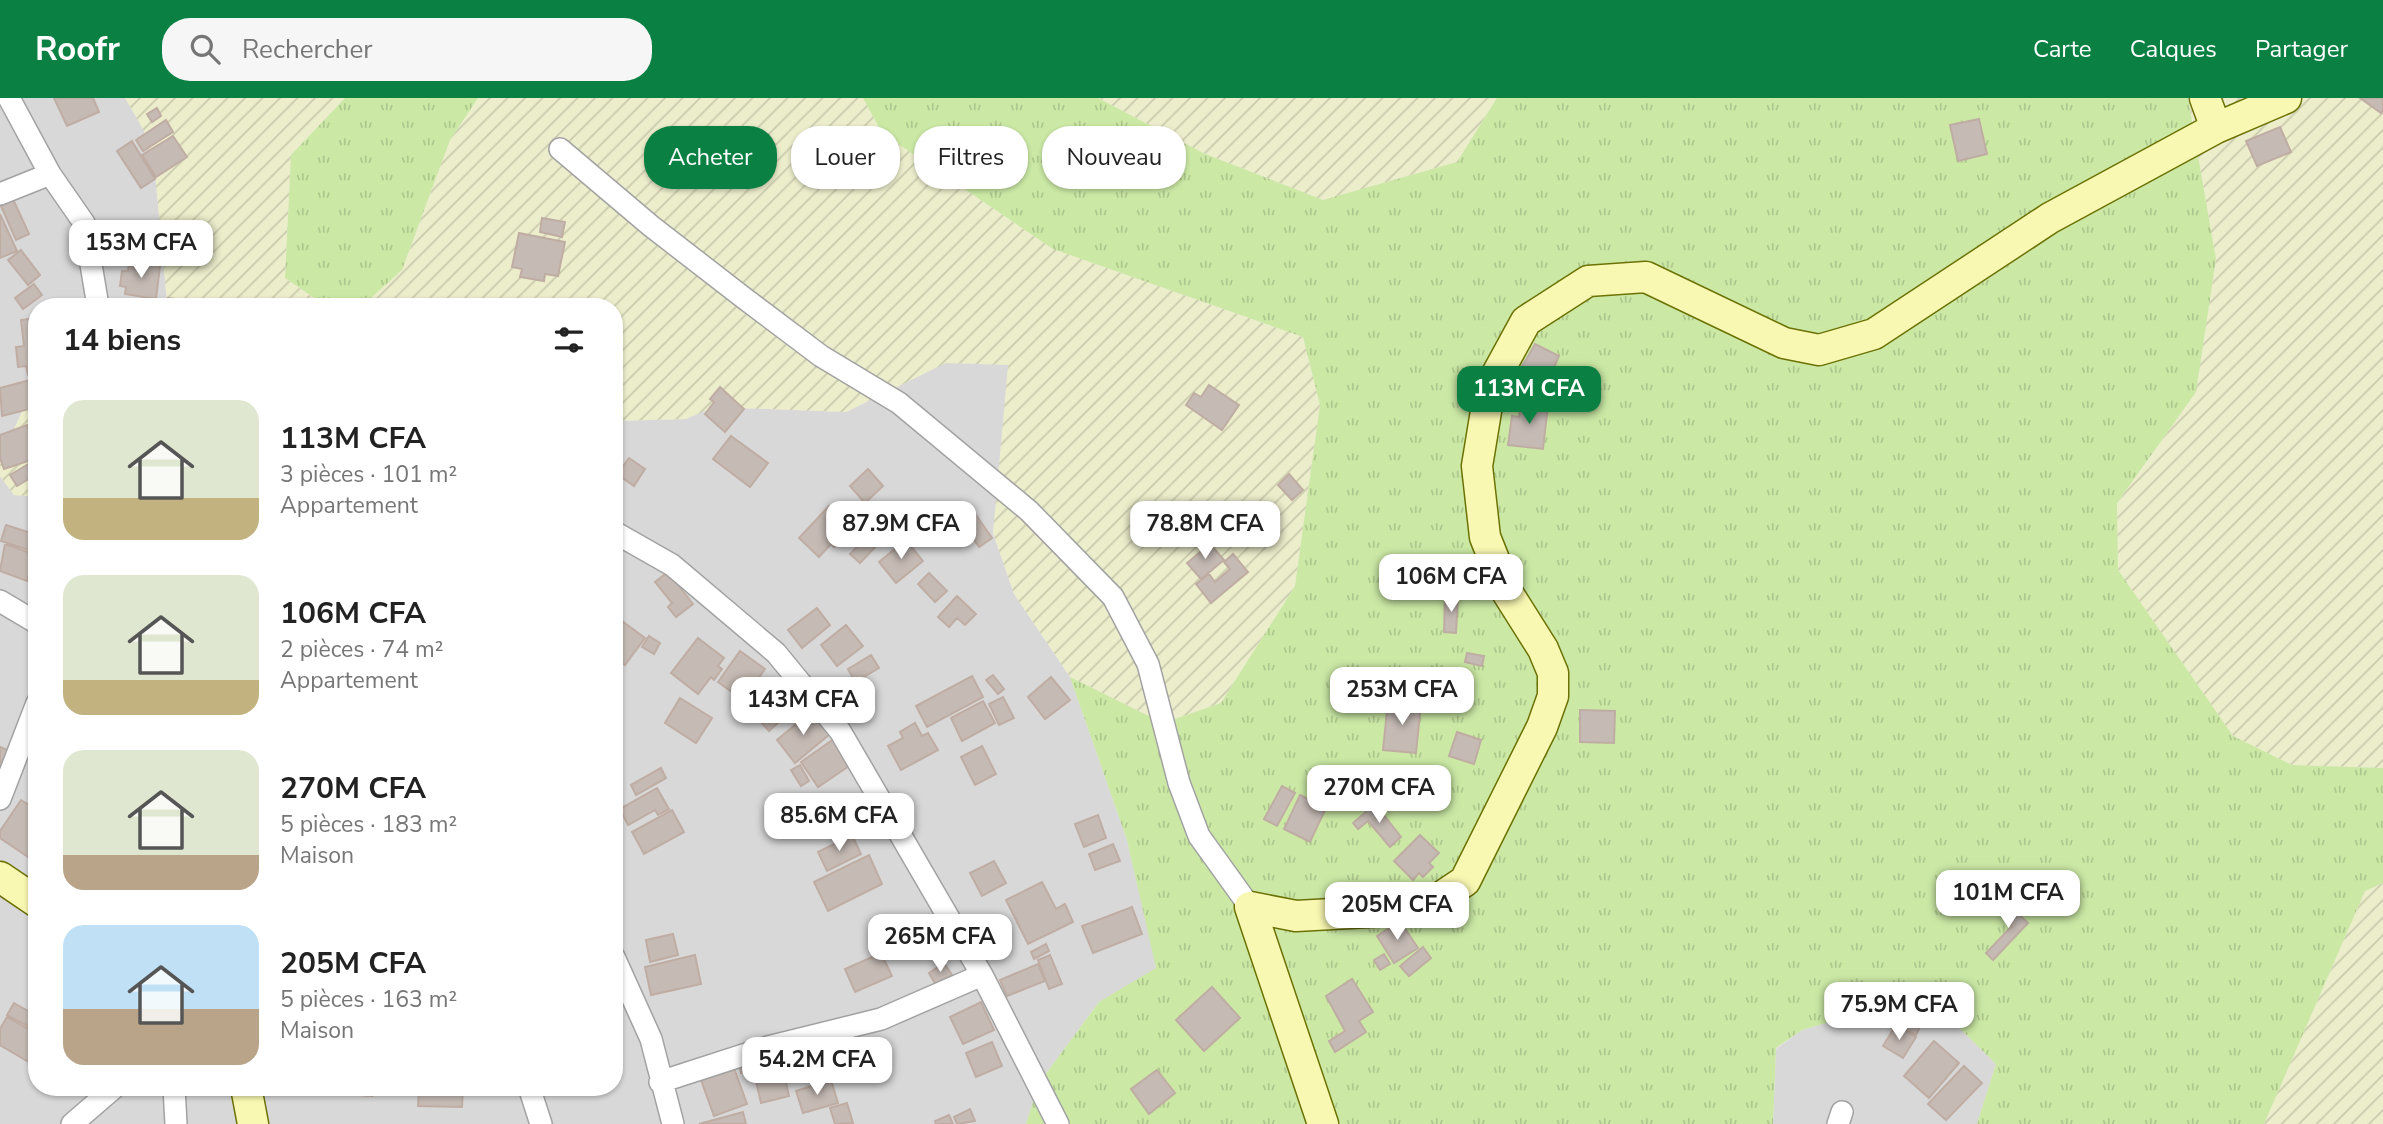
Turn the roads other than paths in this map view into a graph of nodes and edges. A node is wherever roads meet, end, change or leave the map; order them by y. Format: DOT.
graph roads {
  1 [pos="9,98"];
  2 [pos="2205,98"];
  3 [pos="2287,98"];
  4 [pos="2216,128"];
  5 [pos="560,149"];
  6 [pos="50,174"];
  7 [pos="0,194"];
  8 [pos="97,298"];
  9 [pos="623,537"];
  10 [pos="0,601"];
  11 [pos="28,618"];
  12 [pos="28,726"];
  13 [pos="0,799"];
  14 [pos="0,877"];
  15 [pos="28,896"];
  16 [pos="1250,907"];
  17 [pos="982,975"];
  18 [pos="623,977"];
  19 [pos="660,1083"];
  20 [pos="105,1096"];
  21 [pos="174,1096"];
  22 [pos="248,1096"];
  23 [pos="532,1096"];
  24 [pos="1318,1120"];
  25 [pos="72,1124"];
  26 [pos="176,1124"];
  27 [pos="253,1124"];
  28 [pos="541,1124"];
  29 [pos="673,1124"];
  30 [pos="1058,1124"];
  1 -- 6 [label="street"];
  2 -- 4 [label="street"];
  3 -- 4 [label="street"];
  4 -- 16 [label="street"];
  5 -- 16 [label="street"];
  6 -- 7 [label="street"];
  6 -- 8 [label="street"];
  9 -- 17 [label="street"];
  10 -- 11 [label="street"];
  12 -- 13 [label="street"];
  14 -- 15 [label="street"];
  16 -- 24 [label="street"];
  17 -- 19 [label="street"];
  17 -- 30 [label="street"];
  18 -- 19 [label="street"];
  19 -- 29 [label="street"];
  20 -- 25 [label="street"];
  21 -- 26 [label="street"];
  22 -- 27 [label="street"];
  23 -- 28 [label="street"];
}
